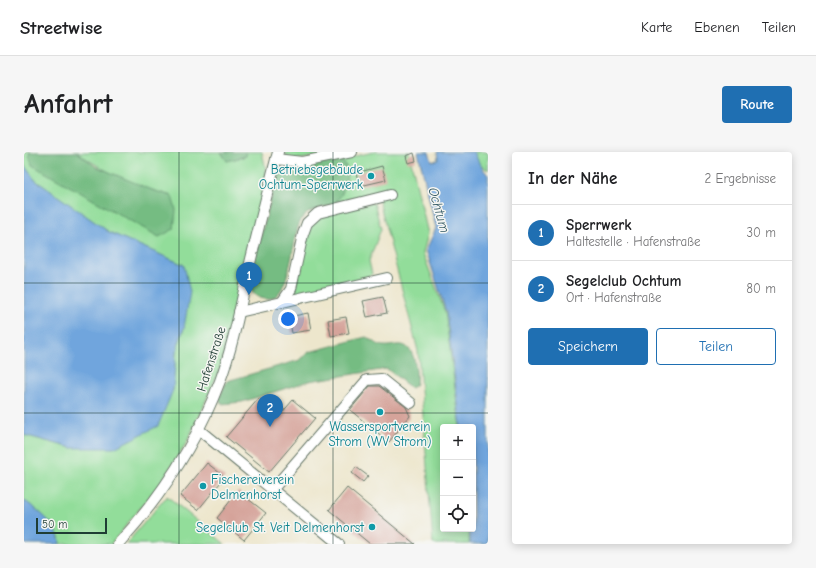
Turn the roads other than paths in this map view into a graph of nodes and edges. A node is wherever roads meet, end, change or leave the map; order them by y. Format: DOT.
graph roads {
  1 [pos="352,152"];
  2 [pos="276,154"];
  3 [pos="390,195"];
  4 [pos="387,278"];
  5 [pos="282,302"];
  6 [pos="239,312"];
  7 [pos="411,403"];
  8 [pos="198,430"];
  9 [pos="272,490"];
  10 [pos="118,544"];
  11 [pos="339,544"];
  1 -- 2 [label="street"];
  2 -- 6 [label="street, Hafenstraße"];
  3 -- 5 [label="street"];
  4 -- 5 [label="street"];
  5 -- 6 [label="street"];
  6 -- 8 [label="street, Hafenstraße"];
  7 -- 9 [label="street"];
  8 -- 9 [label="street"];
  8 -- 10 [label="street, Hafenstraße"];
  9 -- 11 [label="street"];
}
